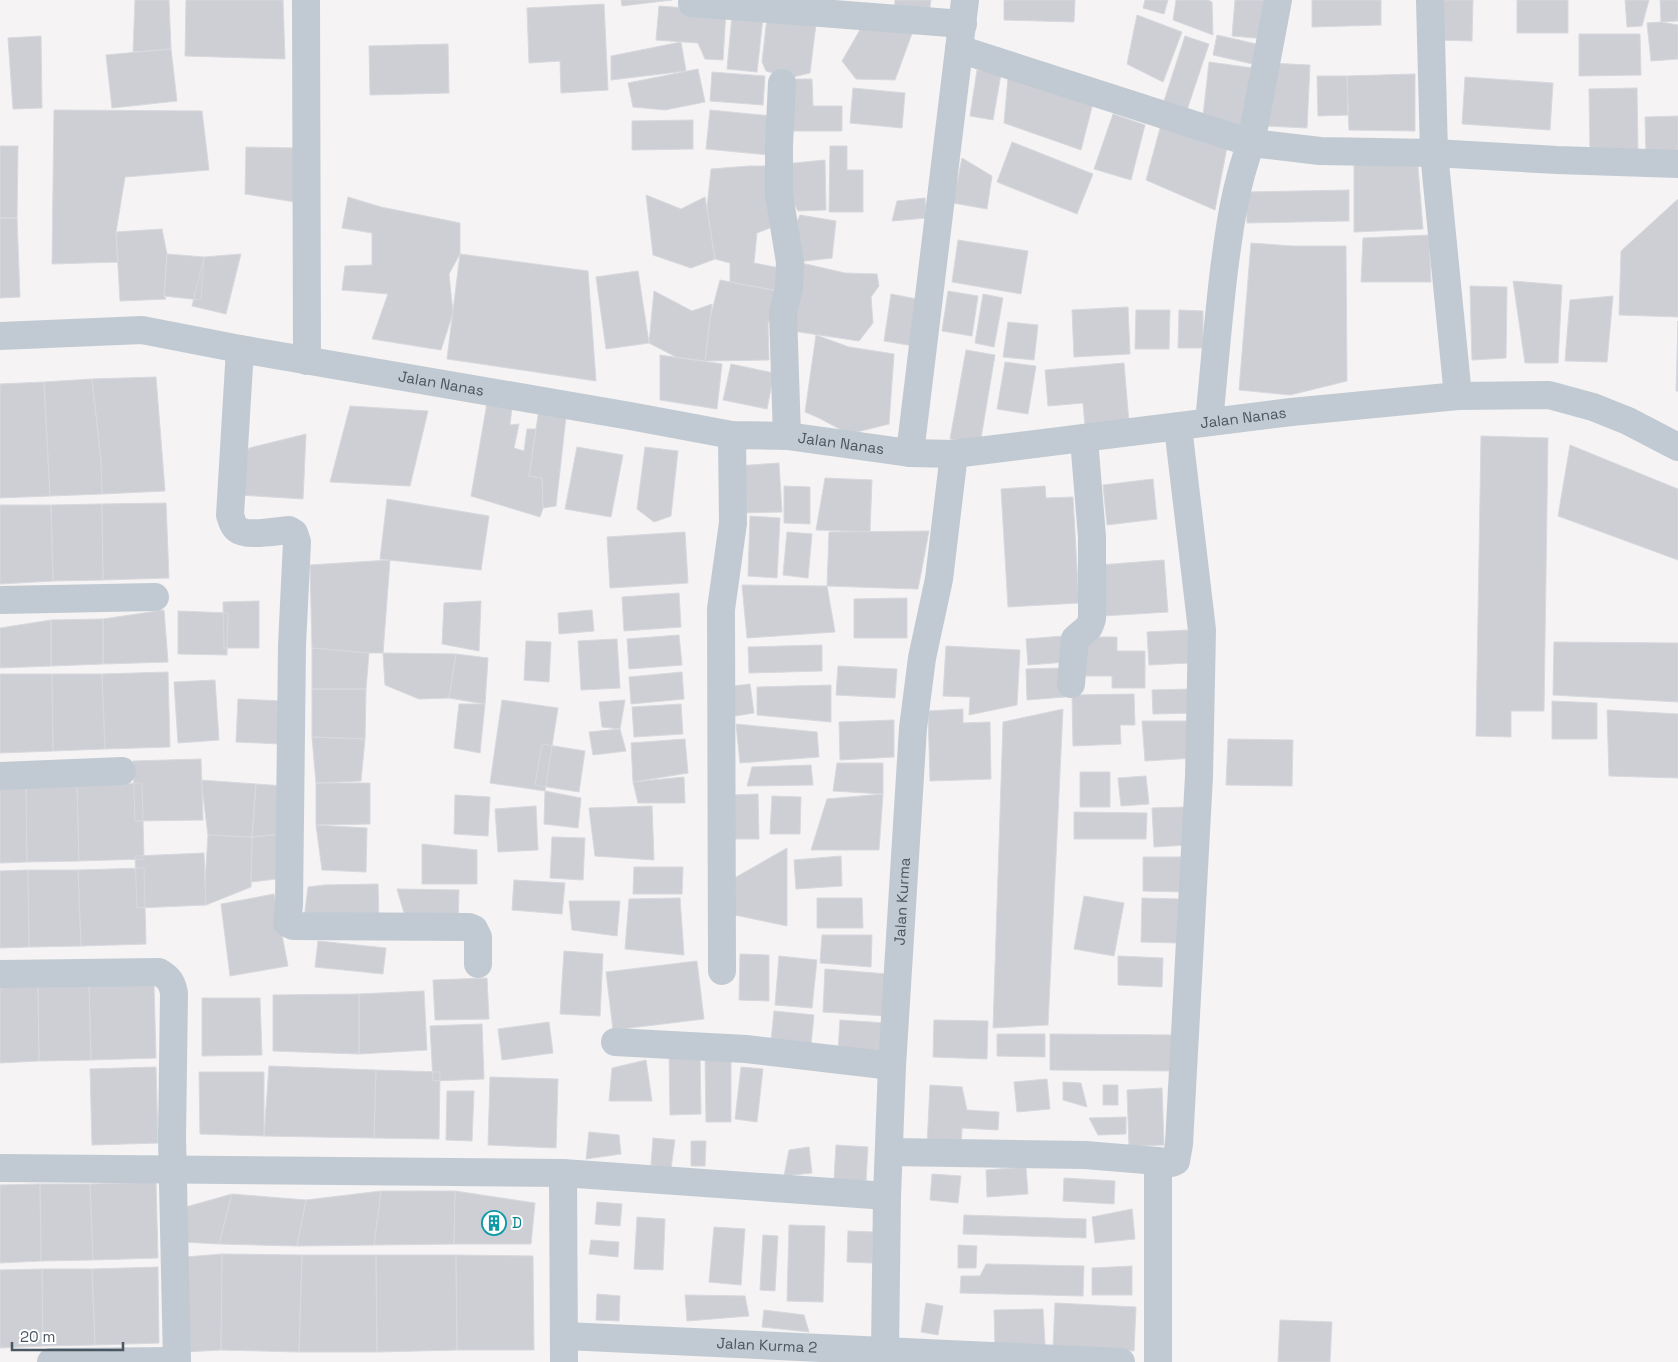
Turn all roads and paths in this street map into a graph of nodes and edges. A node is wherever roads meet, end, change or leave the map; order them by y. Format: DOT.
graph roads {
  1 [pos="306,0"];
  2 [pos="1278,0"];
  3 [pos="1430,0"];
  4 [pos="692,2"];
  5 [pos="962,24"];
  6 [pos="782,83"];
  7 [pos="1251,143"];
  8 [pos="1434,153"];
  9 [pos="1678,164"];
  10 [pos="0,336"];
  11 [pos="240,349"];
  12 [pos="307,361"];
  13 [pos="1458,396"];
  14 [pos="1209,422"];
  15 [pos="1178,427"];
  16 [pos="732,435"];
  17 [pos="786,436"];
  18 [pos="1084,439"];
  19 [pos="1678,447"];
  20 [pos="910,453"];
  21 [pos="954,454"];
  22 [pos="155,597"];
  23 [pos="0,600"];
  24 [pos="1071,684"];
  25 [pos="122,771"];
  26 [pos="0,776"];
  27 [pos="478,964"];
  28 [pos="722,971"];
  29 [pos="0,974"];
  30 [pos="614,1042"];
  31 [pos="892,1066"];
  32 [pos="890,1152"];
  33 [pos="1158,1161"];
  34 [pos="0,1168"];
  35 [pos="173,1169"];
  36 [pos="563,1172"];
  37 [pos="887,1196"];
  38 [pos="564,1349"];
  39 [pos="885,1352"];
  40 [pos="177,1361"];
  41 [pos="51,1362"];
  42 [pos="1121,1362"];
  43 [pos="1158,1362"];
  1 -- 12 [label="street"];
  2 -- 7 [label="street"];
  3 -- 8 [label="street"];
  4 -- 5 [label="street"];
  5 -- 7 [label="street"];
  5 -- 20 [label="street"];
  6 -- 17 [label="street"];
  7 -- 8 [label="street"];
  7 -- 14 [label="street"];
  8 -- 9 [label="street"];
  8 -- 13 [label="street"];
  10 -- 11 [label="street, Jalan Nanas"];
  11 -- 12 [label="street, Jalan Nanas"];
  11 -- 27 [label="street"];
  12 -- 16 [label="street, Jalan Nanas"];
  13 -- 14 [label="street, Jalan Nanas"];
  13 -- 19 [label="street, Jalan Nanas"];
  14 -- 15 [label="street, Jalan Nanas"];
  15 -- 18 [label="street, Jalan Nanas"];
  15 -- 33 [label="street"];
  16 -- 17 [label="street, Jalan Nanas"];
  16 -- 28 [label="street"];
  17 -- 20 [label="street, Jalan Nanas"];
  18 -- 21 [label="street, Jalan Nanas"];
  18 -- 24 [label="street"];
  20 -- 21 [label="street, Jalan Nanas"];
  21 -- 31 [label="street, Jalan Kurma"];
  22 -- 23 [label="street"];
  25 -- 26 [label="street"];
  29 -- 35 [label="street"];
  30 -- 31 [label="street"];
  31 -- 32 [label="street, Jalan Kurma"];
  32 -- 33 [label="street"];
  32 -- 37 [label="street, Jalan Kurma"];
  33 -- 43 [label="street"];
  34 -- 35 [label="street"];
  35 -- 36 [label="street"];
  35 -- 40 [label="street"];
  36 -- 37 [label="street"];
  36 -- 38 [label="street"];
  37 -- 39 [label="street, Jalan Kurma"];
  38 -- 39 [label="street, Jalan Kurma 2"];
  39 -- 42 [label="street, Jalan Kurma 2"];
  40 -- 41 [label="street"];
}
